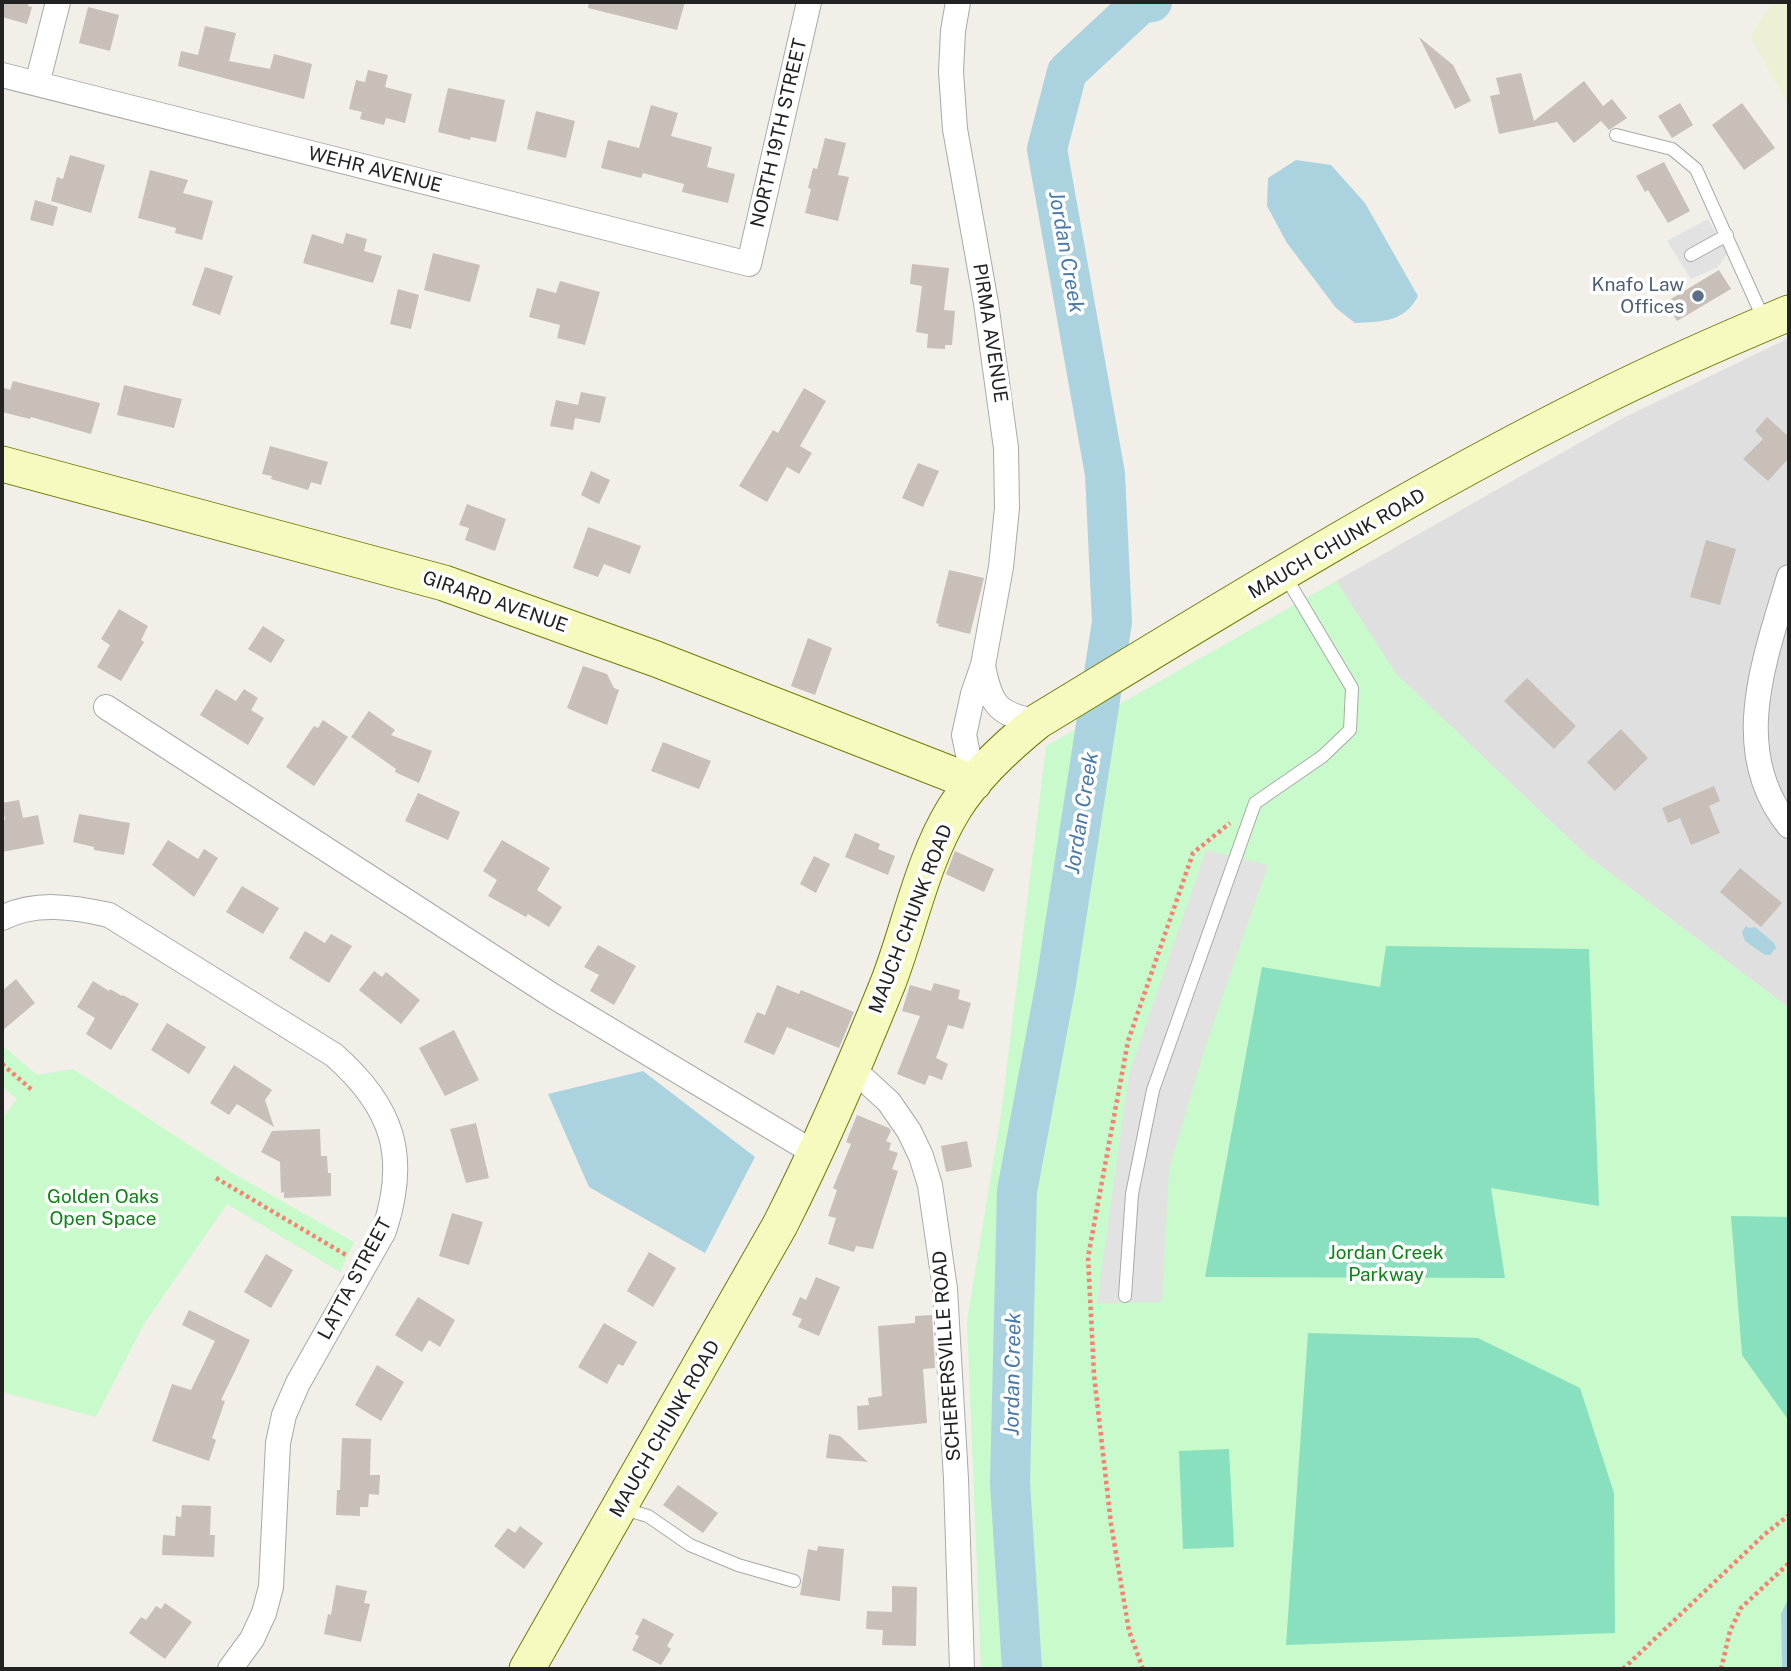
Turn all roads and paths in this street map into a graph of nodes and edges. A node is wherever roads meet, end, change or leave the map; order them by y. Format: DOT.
graph roads {
  1 [pos="58,2"];
  2 [pos="808,2"];
  3 [pos="958,2"];
  4 [pos="2,75"];
  5 [pos="37,84"];
  6 [pos="1616,135"];
  7 [pos="1727,234"];
  8 [pos="1691,255"];
  9 [pos="748,264"];
  10 [pos="1777,318"];
  11 [pos="2,464"];
  12 [pos="1284,574"];
  13 [pos="1789,577"];
  14 [pos="1784,617"];
  15 [pos="982,664"];
  16 [pos="106,707"];
  17 [pos="1038,721"];
  18 [pos="974,783"];
  19 [pos="1789,826"];
  20 [pos="2,918"];
  21 [pos="2,1064"];
  22 [pos="853,1069"];
  23 [pos="32,1090"];
  24 [pos="816,1154"];
  25 [pos="216,1178"];
  26 [pos="365,1266"];
  27 [pos="1125,1296"];
  28 [pos="620,1508"];
  29 [pos="1789,1515"];
  30 [pos="1789,1563"];
  31 [pos="794,1581"];
  32 [pos="230,1669"];
  33 [pos="527,1669"];
  34 [pos="962,1669"];
  35 [pos="1623,1669"];
  36 [pos="1721,1669"];
  1 -- 5 [label="street"];
  2 -- 9 [label="street, NORTH 19TH STREET"];
  3 -- 15 [label="street, PIRMA AVENUE"];
  4 -- 5 [label="street, WEHR AVENUE"];
  5 -- 9 [label="street, WEHR AVENUE"];
  6 -- 7 [label="lane"];
  7 -- 8 [label="lane"];
  7 -- 10 [label="lane"];
  10 -- 12 [label="main road, MAUCH CHUNK ROAD"];
  11 -- 18 [label="main road, GIRARD AVENUE"];
  12 -- 17 [label="main road, MAUCH CHUNK ROAD"];
  12 -- 27 [label="lane"];
  13 -- 14 [label="street"];
  14 -- 19 [label="street"];
  15 -- 17 [label="street, PIRMA AVENUE"];
  15 -- 18 [label="street, PIRMA AVENUE"];
  16 -- 24 [label="street"];
  17 -- 18 [label="main road, MAUCH CHUNK ROAD"];
  18 -- 22 [label="main road, MAUCH CHUNK ROAD"];
  20 -- 26 [label="street, LATTA STREET"];
  21 -- 23 [label="path"];
  22 -- 24 [label="main road, MAUCH CHUNK ROAD"];
  22 -- 34 [label="street, SCHERERSVILLE ROAD"];
  24 -- 28 [label="main road, MAUCH CHUNK ROAD"];
  25 -- 26 [label="path"];
  26 -- 32 [label="street, LATTA STREET"];
  28 -- 31 [label="lane"];
  28 -- 33 [label="main road, MAUCH CHUNK ROAD"];
  29 -- 35 [label="path"];
  30 -- 36 [label="path"];
}
